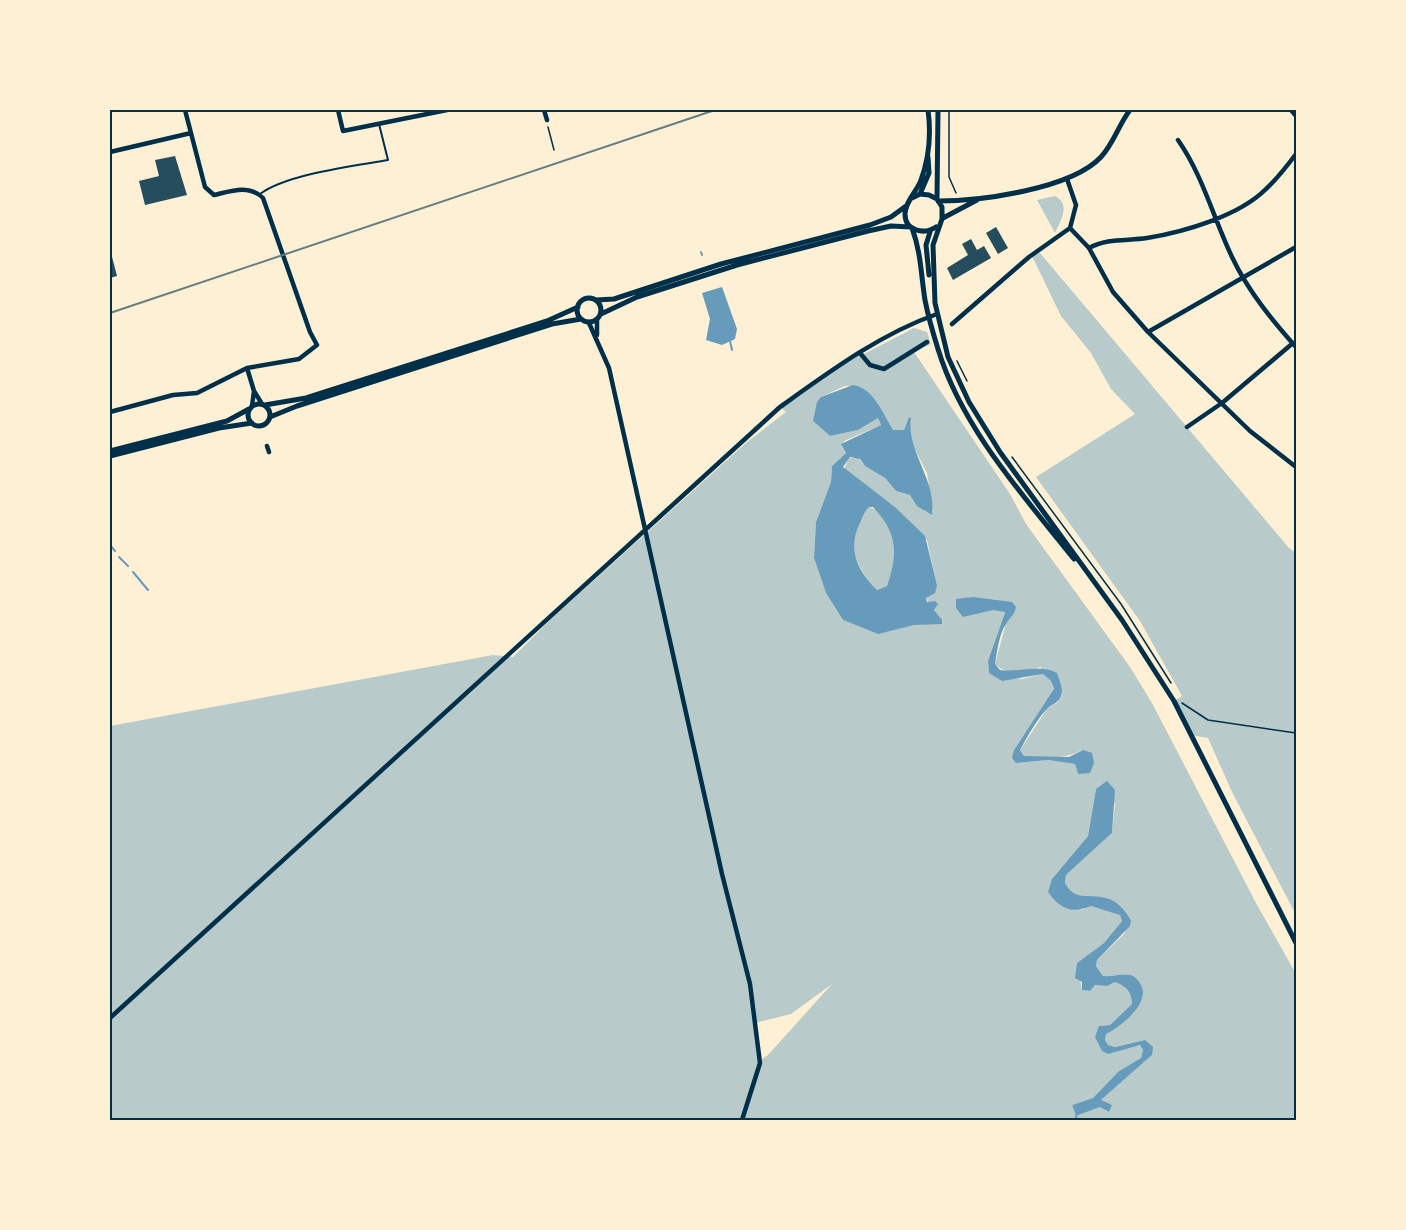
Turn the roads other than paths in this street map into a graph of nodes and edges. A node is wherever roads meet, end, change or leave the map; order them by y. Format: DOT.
graph roads {
  1 [pos="186,110"];
  2 [pos="338,110"];
  3 [pos="447,110"];
  4 [pos="544,110"];
  5 [pos="928,110"];
  6 [pos="938,110"];
  7 [pos="1130,110"];
  8 [pos="1291,110"];
  9 [pos="1296,116"];
  10 [pos="547,120"];
  11 [pos="379,124"];
  12 [pos="191,133"];
  13 [pos="1178,140"];
  14 [pos="928,149"];
  15 [pos="110,152"];
  16 [pos="1296,154"];
  17 [pos="1067,179"];
  18 [pos="260,194"];
  19 [pos="920,194"];
  20 [pos="984,197"];
  21 [pos="912,198"];
  22 [pos="938,200"];
  23 [pos="906,206"];
  24 [pos="1217,218"];
  25 [pos="942,219"];
  26 [pos="937,226"];
  27 [pos="911,227"];
  28 [pos="1070,228"];
  29 [pos="930,231"];
  30 [pos="1296,247"];
  31 [pos="1089,248"];
  32 [pos="1243,277"];
  33 [pos="596,300"];
  34 [pos="935,303"];
  35 [pos="578,307"];
  36 [pos="601,314"];
  37 [pos="937,314"];
  38 [pos="929,317"];
  39 [pos="581,319"];
  40 [pos="597,320"];
  41 [pos="589,323"];
  42 [pos="952,324"];
  43 [pos="1148,332"];
  44 [pos="597,338"];
  45 [pos="927,342"];
  46 [pos="1295,345"];
  47 [pos="860,353"];
  48 [pos="247,368"];
  49 [pos="254,392"];
  50 [pos="1222,403"];
  51 [pos="264,404"];
  52 [pos="250,408"];
  53 [pos="110,412"];
  54 [pos="270,417"];
  55 [pos="252,423"];
  56 [pos="1187,427"];
  57 [pos="267,446"];
  58 [pos="110,451"];
  59 [pos="269,452"];
  60 [pos="110,456"];
  61 [pos="1296,467"];
  62 [pos="645,528"];
  63 [pos="1084,568"];
  64 [pos="1296,943"];
  65 [pos="110,1018"];
  66 [pos="742,1120"];
  1 -- 12 [label="street"];
  2 -- 11 [label="street"];
  3 -- 11 [label="street"];
  4 -- 10 [label="street"];
  5 -- 14 [label="street"];
  6 -- 22 [label="street"];
  7 -- 17 [label="street"];
  8 -- 9 [label="street"];
  11 -- 18 [label="lane"];
  12 -- 15 [label="street"];
  12 -- 18 [label="street"];
  13 -- 24 [label="street"];
  14 -- 19 [label="street"];
  14 -- 21 [label="street"];
  16 -- 24 [label="street"];
  17 -- 20 [label="street"];
  17 -- 28 [label="street"];
  18 -- 48 [label="street"];
  19 -- 21 [label="street"];
  19 -- 22 [label="street"];
  20 -- 22 [label="street"];
  20 -- 25 [label="street"];
  21 -- 23 [label="street"];
  22 -- 25 [label="street"];
  23 -- 27 [label="street"];
  23 -- 33 [label="street"];
  24 -- 31 [label="street"];
  24 -- 32 [label="street"];
  25 -- 26 [label="street"];
  26 -- 29 [label="street"];
  26 -- 34 [label="street"];
  27 -- 29 [label="street"];
  27 -- 36 [label="street"];
  27 -- 38 [label="street"];
  28 -- 31 [label="street"];
  28 -- 42 [label="street"];
  29 -- 34 [label="street"];
  30 -- 32 [label="street"];
  31 -- 43 [label="street"];
  32 -- 43 [label="street"];
  32 -- 46 [label="street"];
  33 -- 35 [label="street"];
  33 -- 36 [label="street"];
  34 -- 37 [label="street"];
  35 -- 39 [label="street"];
  35 -- 51 [label="street"];
  36 -- 40 [label="street"];
  37 -- 38 [label="street"];
  37 -- 63 [label="street"];
  38 -- 47 [label="street"];
  38 -- 63 [label="street"];
  39 -- 41 [label="street"];
  39 -- 54 [label="street"];
  40 -- 41 [label="street"];
  40 -- 44 [label="street"];
  41 -- 44 [label="street"];
  43 -- 50 [label="street"];
  44 -- 62 [label="street"];
  45 -- 47 [label="street"];
  46 -- 50 [label="street"];
  47 -- 62 [label="street"];
  48 -- 49 [label="street"];
  48 -- 53 [label="street"];
  49 -- 51 [label="street"];
  49 -- 52 [label="street"];
  50 -- 56 [label="street"];
  50 -- 61 [label="street"];
  51 -- 52 [label="street"];
  51 -- 54 [label="street"];
  52 -- 55 [label="street"];
  52 -- 58 [label="street"];
  54 -- 55 [label="street"];
  55 -- 60 [label="street"];
  57 -- 59 [label="street"];
  62 -- 65 [label="street"];
  62 -- 66 [label="street"];
  63 -- 64 [label="street"];
}
